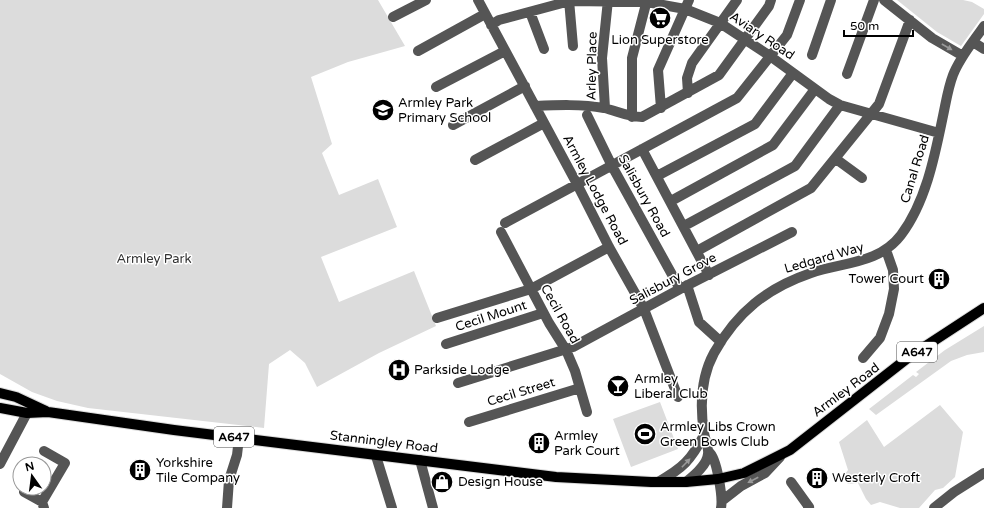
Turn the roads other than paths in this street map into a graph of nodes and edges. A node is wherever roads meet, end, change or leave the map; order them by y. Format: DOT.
graph roads {
  1 [pos="426,0"];
  2 [pos="478,0"];
  3 [pos="737,0"];
  4 [pos="771,0"];
  5 [pos="800,0"];
  6 [pos="830,0"];
  7 [pos="874,0"];
  8 [pos="884,0"];
  9 [pos="569,1"];
  10 [pos="608,1"];
  11 [pos="647,1"];
  12 [pos="687,4"];
  13 [pos="530,12"];
  14 [pos="485,14"];
  15 [pos="393,17"];
  16 [pos="910,20"];
  17 [pos="720,23"];
  18 [pos="491,25"];
  19 [pos="984,26"];
  20 [pos="745,40"];
  21 [pos="973,42"];
  22 [pos="573,46"];
  23 [pos="544,49"];
  24 [pos="984,49"];
  25 [pos="418,51"];
  26 [pos="505,51"];
  27 [pos="812,55"];
  28 [pos="770,56"];
  29 [pos="963,56"];
  30 [pos="793,73"];
  31 [pos="847,74"];
  32 [pos="525,86"];
  33 [pos="436,87"];
  34 [pos="815,89"];
  35 [pos="688,93"];
  36 [pos="840,105"];
  37 [pos="536,106"];
  38 [pos="605,108"];
  39 [pos="661,108"];
  40 [pos="872,113"];
  41 [pos="587,115"];
  42 [pos="632,117"];
  43 [pos="544,123"];
  44 [pos="453,125"];
  45 [pos="939,133"];
  46 [pos="642,149"];
  47 [pos="836,159"];
  48 [pos="475,160"];
  49 [pos="612,166"];
  50 [pos="657,176"];
  51 [pos="862,178"];
  52 [pos="577,184"];
  53 [pos="671,201"];
  54 [pos="684,226"];
  55 [pos="792,232"];
  56 [pos="609,247"];
  57 [pos="886,250"];
  58 [pos="696,251"];
  59 [pos="709,275"];
  60 [pos="684,287"];
  61 [pos="531,289"];
  62 [pos="984,308"];
  63 [pos="644,309"];
  64 [pos="543,313"];
  65 [pos="438,318"];
  66 [pos="721,342"];
  67 [pos="446,344"];
  68 [pos="566,350"];
  69 [pos="863,358"];
  70 [pos="458,383"];
  71 [pos="0,386"];
  72 [pos="580,388"];
  73 [pos="0,393"];
  74 [pos="16,397"];
  75 [pos="678,397"];
  76 [pos="0,408"];
  77 [pos="48,412"];
  78 [pos="587,412"];
  79 [pos="27,413"];
  80 [pos="469,422"];
  81 [pos="704,435"];
  82 [pos="239,438"];
  83 [pos="44,451"];
  84 [pos="709,452"];
  85 [pos="376,456"];
  86 [pos="780,457"];
  87 [pos="420,460"];
  88 [pos="0,464"];
  89 [pos="984,473"];
  90 [pos="735,475"];
  91 [pos="718,479"];
  92 [pos="658,482"];
  93 [pos="686,482"];
  94 [pos="791,482"];
  95 [pos="30,496"];
  96 [pos="721,500"];
  97 [pos="43,505"];
  98 [pos="227,508"];
  99 [pos="392,508"];
  100 [pos="434,508"];
  101 [pos="715,508"];
  102 [pos="808,508"];
  103 [pos="934,508"];
  1 -- 15 [label="street"];
  2 -- 14 [label="street, Armley Lodge Road"];
  3 -- 17 [label="street"];
  4 -- 20 [label="street"];
  5 -- 28 [label="street"];
  6 -- 27 [label="street"];
  7 -- 31 [label="street"];
  8 -- 16 [label="street"];
  9 -- 10 [label="street, Aviary Road"];
  9 -- 13 [label="street, Aviary Road"];
  9 -- 22 [label="street"];
  10 -- 11 [label="street, Aviary Road"];
  10 -- 38 [label="street, Arley Place"];
  11 -- 12 [label="street, Aviary Road"];
  11 -- 42 [label="street"];
  12 -- 17 [label="street, Aviary Road"];
  12 -- 39 [label="street"];
  13 -- 18 [label="street, Aviary Road"];
  13 -- 23 [label="street"];
  14 -- 18 [label="street, Armley Lodge Road"];
  14 -- 25 [label="street"];
  16 -- 29 [label="street, one-way"];
  16 -- 40 [label="street"];
  17 -- 20 [label="street, Aviary Road"];
  17 -- 35 [label="street"];
  18 -- 26 [label="street, Armley Lodge Road"];
  19 -- 21 [label="street, Canal Road"];
  20 -- 28 [label="street, Aviary Road"];
  20 -- 35 [label="street"];
  21 -- 24 [label="street"];
  21 -- 29 [label="street, Canal Road"];
  26 -- 32 [label="street, Armley Lodge Road"];
  26 -- 33 [label="street"];
  28 -- 30 [label="street, Aviary Road"];
  28 -- 46 [label="street"];
  29 -- 45 [label="street, Canal Road"];
  30 -- 34 [label="street, Aviary Road"];
  30 -- 50 [label="street"];
  32 -- 37 [label="street, Armley Lodge Road"];
  32 -- 44 [label="street"];
  34 -- 36 [label="street, Aviary Road"];
  34 -- 53 [label="street"];
  35 -- 39 [label="street"];
  36 -- 40 [label="street, Aviary Road"];
  36 -- 54 [label="street"];
  37 -- 38 [label="street"];
  37 -- 43 [label="street, Armley Lodge Road"];
  38 -- 42 [label="street"];
  39 -- 42 [label="street"];
  40 -- 45 [label="street, Aviary Road"];
  40 -- 47 [label="street"];
  41 -- 49 [label="street, Salisbury Road"];
  43 -- 48 [label="street"];
  43 -- 52 [label="street, Armley Lodge Road"];
  45 -- 57 [label="street, Canal Road"];
  46 -- 49 [label="street"];
  46 -- 50 [label="street"];
  47 -- 51 [label="street"];
  47 -- 58 [label="street"];
  49 -- 52 [label="street"];
  49 -- 60 [label="street, Salisbury Road"];
  50 -- 53 [label="street"];
  52 -- 56 [label="street, Armley Lodge Road"];
  52 -- 61 [label="street, Cecil Road"];
  53 -- 54 [label="street"];
  54 -- 58 [label="street"];
  55 -- 59 [label="street, Salisbury Grove"];
  56 -- 61 [label="street"];
  56 -- 63 [label="street, Armley Lodge Road"];
  57 -- 66 [label="street, Ledgard Way"];
  57 -- 69 [label="street"];
  58 -- 59 [label="street"];
  59 -- 60 [label="street, Salisbury Grove"];
  60 -- 63 [label="street, Salisbury Grove"];
  60 -- 66 [label="street, Salisbury Road"];
  61 -- 64 [label="street, Cecil Road"];
  61 -- 65 [label="street"];
  62 -- 86 [label="main road, Armley Road / A647"];
  63 -- 68 [label="street, Salisbury Grove"];
  63 -- 75 [label="street, Armley Lodge Road"];
  64 -- 67 [label="street, Cecil Mount"];
  64 -- 68 [label="street, Cecil Road"];
  66 -- 81 [label="street, Ledgard Way"];
  68 -- 70 [label="street, Salisbury Grove"];
  68 -- 72 [label="street, Cecil Road"];
  71 -- 74 [label="main road, A647"];
  72 -- 78 [label="street, Cecil Road"];
  72 -- 80 [label="street, Cecil Street"];
  73 -- 74 [label="main road, Stanningley Road / A647"];
  74 -- 77 [label="main road, Stanningley Road / A647"];
  76 -- 79 [label="main road, Stanningley Road / A647"];
  77 -- 79 [label="main road, Stanningley Road / A647"];
  77 -- 82 [label="main road, Stanningley Road / A647"];
  79 -- 88 [label="street"];
  81 -- 84 [label="street, Ledgard Way"];
  92 -- 81 [label="street, one-way"];
  82 -- 85 [label="main road, Stanningley Road / A647"];
  82 -- 98 [label="street"];
  83 -- 97 [label="street"];
  84 -- 91 [label="street, Ledgard Way"];
  84 -- 93 [label="street"];
  85 -- 87 [label="main road, Stanningley Road / A647"];
  85 -- 99 [label="street"];
  86 -- 90 [label="main road, Armley Road / A647"];
  86 -- 96 [label="street, one-way"];
  87 -- 92 [label="main road, Stanningley Road / A647"];
  87 -- 100 [label="street"];
  89 -- 103 [label="street"];
  90 -- 91 [label="main road, Armley Road / A647"];
  90 -- 96 [label="street"];
  91 -- 93 [label="main road, Stanningley Road / A647"];
  91 -- 96 [label="street, Ledgard Way"];
  92 -- 93 [label="main road, Stanningley Road / A647"];
  94 -- 102 [label="street"];
  95 -- 97 [label="street"];
  96 -- 101 [label="street"];
}
